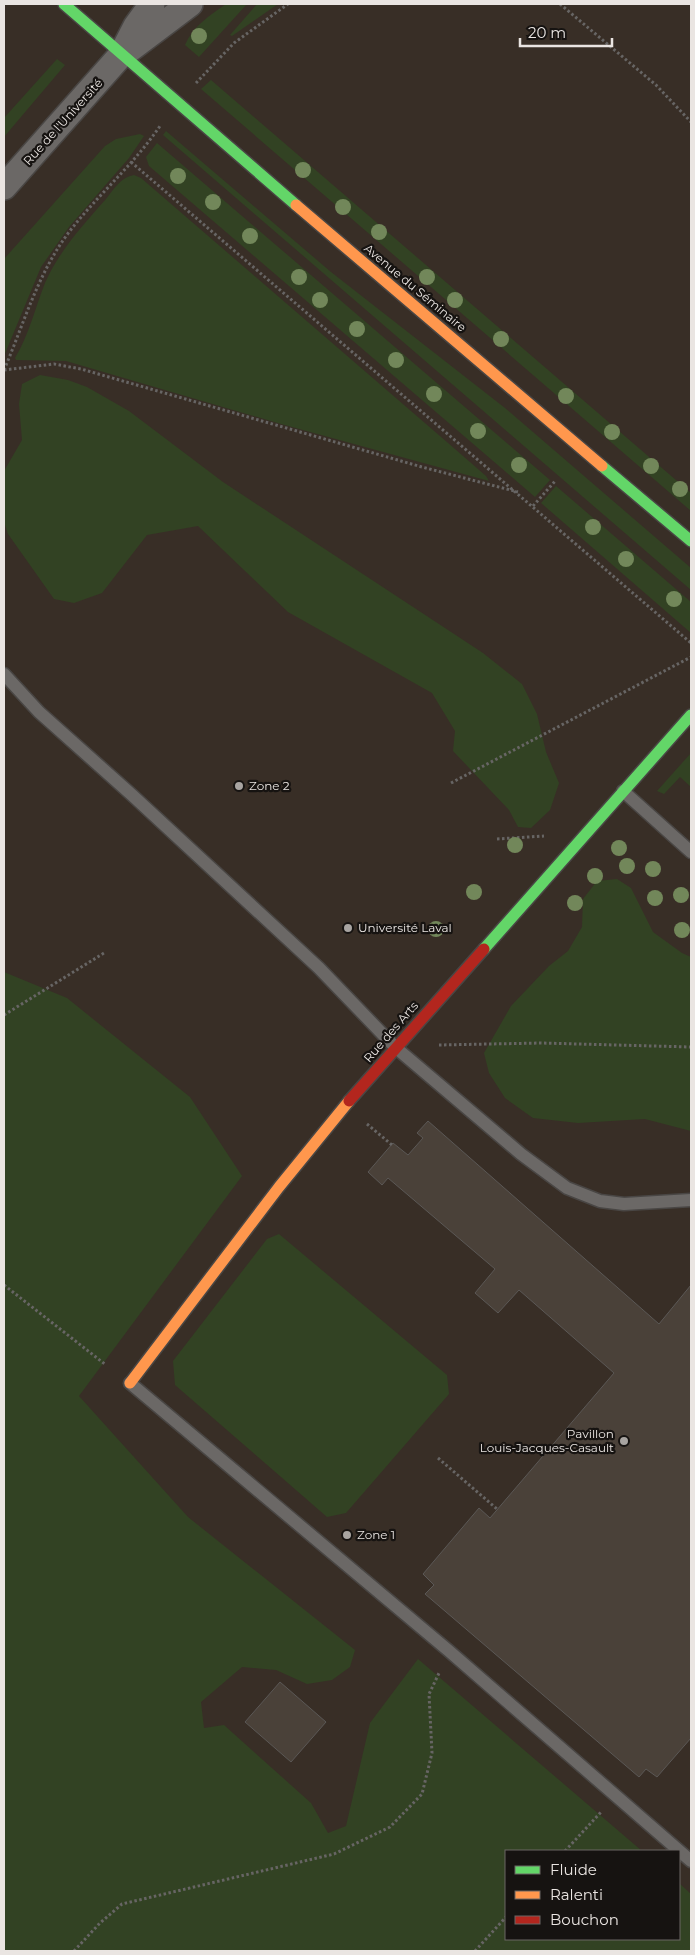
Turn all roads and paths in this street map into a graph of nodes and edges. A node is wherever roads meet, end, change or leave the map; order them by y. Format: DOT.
graph roads {
  1 [pos="64,4"];
  2 [pos="152,4"];
  3 [pos="190,4"];
  4 [pos="288,4"];
  5 [pos="560,4"];
  6 [pos="121,55"];
  7 [pos="196,84"];
  8 [pos="691,122"];
  9 [pos="160,126"];
  10 [pos="131,162"];
  11 [pos="4,187"];
  12 [pos="4,370"];
  13 [pos="556,480"];
  14 [pos="518,492"];
  15 [pos="533,506"];
  16 [pos="691,541"];
  17 [pos="691,643"];
  18 [pos="691,657"];
  19 [pos="4,674"];
  20 [pos="691,715"];
  21 [pos="451,783"];
  22 [pos="622,791"];
  23 [pos="545,836"];
  24 [pos="497,839"];
  25 [pos="691,852"];
  26 [pos="104,953"];
  27 [pos="4,1015"];
  28 [pos="395,1047"];
  29 [pos="691,1047"];
  30 [pos="408,1058"];
  31 [pos="691,1200"];
  32 [pos="4,1285"];
  33 [pos="130,1383"];
  34 [pos="438,1458"];
  35 [pos="497,1509"];
  36 [pos="449,1651"];
  37 [pos="616,1796"];
  38 [pos="567,1850"];
  39 [pos="678,1850"];
  40 [pos="680,1851"];
  41 [pos="691,1861"];
  42 [pos="505,1918"];
  43 [pos="74,1951"];
  44 [pos="475,1951"];
  1 -- 6 [label="street, Avenue du Séminaire"];
  2 -- 6 [label="street, Rue de l'Université"];
  3 -- 6 [label="street, Rue de l'Université"];
  4 -- 7 [label="path"];
  5 -- 8 [label="path"];
  6 -- 11 [label="street, Rue de l'Université"];
  6 -- 16 [label="street, Avenue du Séminaire"];
  9 -- 10 [label="path"];
  10 -- 12 [label="path"];
  10 -- 14 [label="path"];
  12 -- 14 [label="path"];
  13 -- 15 [label="path"];
  14 -- 15 [label="path"];
  15 -- 17 [label="path"];
  18 -- 21 [label="path"];
  19 -- 28 [label="lane"];
  20 -- 22 [label="street, Rue des Arts"];
  22 -- 25 [label="lane"];
  22 -- 28 [label="street, Rue des Arts"];
  23 -- 24 [label="path"];
  26 -- 27 [label="path"];
  28 -- 30 [label="lane"];
  28 -- 33 [label="street, Rue des Arts"];
  29 -- 30 [label="path"];
  30 -- 31 [label="lane"];
  32 -- 33 [label="path"];
  33 -- 36 [label="lane"];
  34 -- 35 [label="path"];
  36 -- 37 [label="lane"];
  36 -- 43 [label="path"];
  37 -- 38 [label="path"];
  37 -- 39 [label="lane"];
  40 -- 41 [label="lane"];
  42 -- 44 [label="path"];
}
